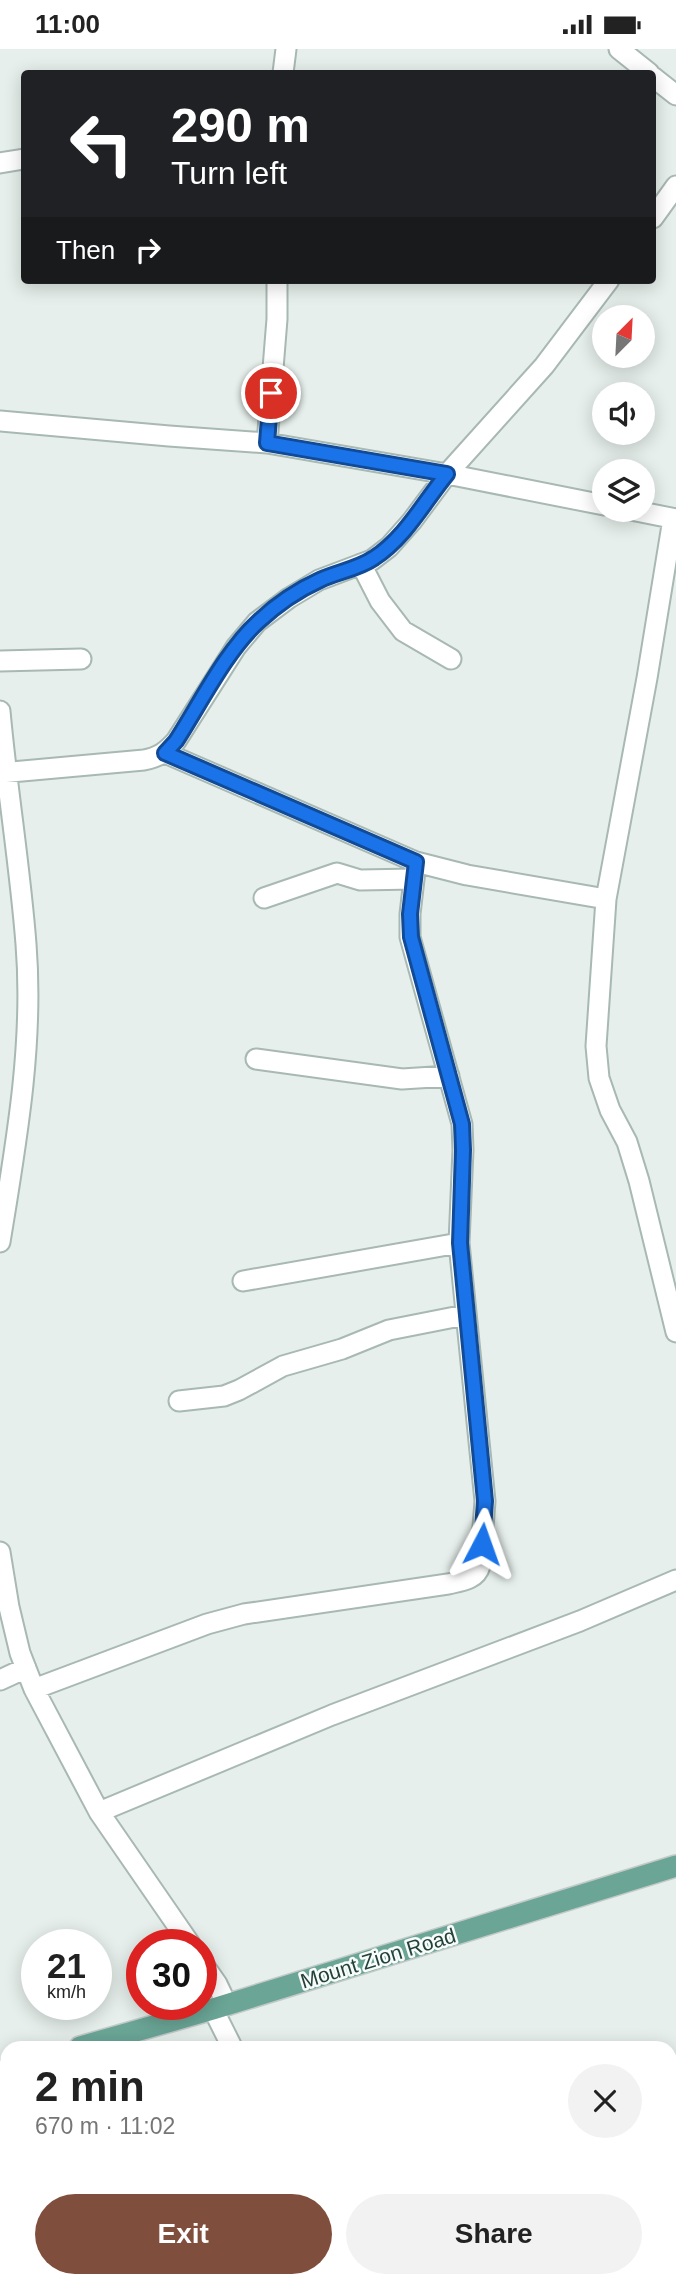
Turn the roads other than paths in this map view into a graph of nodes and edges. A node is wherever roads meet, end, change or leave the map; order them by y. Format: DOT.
graph roads {
  1 [pos="286,49"];
  2 [pos="619,49"];
  3 [pos="283,70"];
  4 [pos="645,70"];
  5 [pos="656,79"];
  6 [pos="676,95"];
  7 [pos="21,160"];
  8 [pos="0,163"];
  9 [pos="676,186"];
  10 [pos="656,214"];
  11 [pos="276,284"];
  12 [pos="606,284"];
  13 [pos="0,421"];
  14 [pos="267,443"];
  15 [pos="447,474"];
  16 [pos="592,503"];
  17 [pos="655,515"];
  18 [pos="674,519"];
  19 [pos="361,564"];
  20 [pos="81,659"];
  21 [pos="452,659"];
  22 [pos="0,661"];
  23 [pos="0,711"];
  24 [pos="165,753"];
  25 [pos="3,773"];
  26 [pos="415,871"];
  27 [pos="264,898"];
  28 [pos="606,899"];
  29 [pos="256,1059"];
  30 [pos="449,1076"];
  31 [pos="0,1242"];
  32 [pos="460,1243"];
  33 [pos="243,1281"];
  34 [pos="465,1315"];
  35 [pos="676,1332"];
  36 [pos="179,1401"];
  37 [pos="0,1552"];
  38 [pos="676,1580"];
  39 [pos="26,1668"];
  40 [pos="0,1680"];
  41 [pos="34,1689"];
  42 [pos="99,1812"];
  43 [pos="676,1866"];
  44 [pos="180,1929"];
  45 [pos="217,1984"];
  46 [pos="220,2007"];
  47 [pos="101,2041"];
  48 [pos="230,2041"];
  1 -- 3 [label="street"];
  2 -- 4 [label="street"];
  5 -- 6 [label="street"];
  7 -- 8 [label="street"];
  9 -- 10 [label="street"];
  11 -- 14 [label="street"];
  12 -- 15 [label="street"];
  13 -- 14 [label="street"];
  14 -- 15 [label="street"];
  15 -- 16 [label="street"];
  15 -- 19 [label="street"];
  17 -- 18 [label="street"];
  18 -- 28 [label="street"];
  19 -- 21 [label="street"];
  19 -- 24 [label="street"];
  20 -- 22 [label="street"];
  23 -- 25 [label="street"];
  24 -- 25 [label="street"];
  24 -- 26 [label="street"];
  25 -- 31 [label="street"];
  26 -- 27 [label="street"];
  26 -- 28 [label="street"];
  26 -- 30 [label="street"];
  28 -- 35 [label="street"];
  29 -- 30 [label="street"];
  30 -- 32 [label="street"];
  32 -- 33 [label="street"];
  32 -- 34 [label="street"];
  34 -- 36 [label="street"];
  34 -- 41 [label="street"];
  37 -- 39 [label="street"];
  38 -- 42 [label="street"];
  39 -- 40 [label="street"];
  39 -- 41 [label="street"];
  41 -- 42 [label="street"];
  42 -- 44 [label="street"];
  43 -- 46 [label="main road, Mount Zion Road"];
  45 -- 46 [label="street"];
  46 -- 47 [label="main road, Mount Zion Road"];
  46 -- 48 [label="street"];
}
